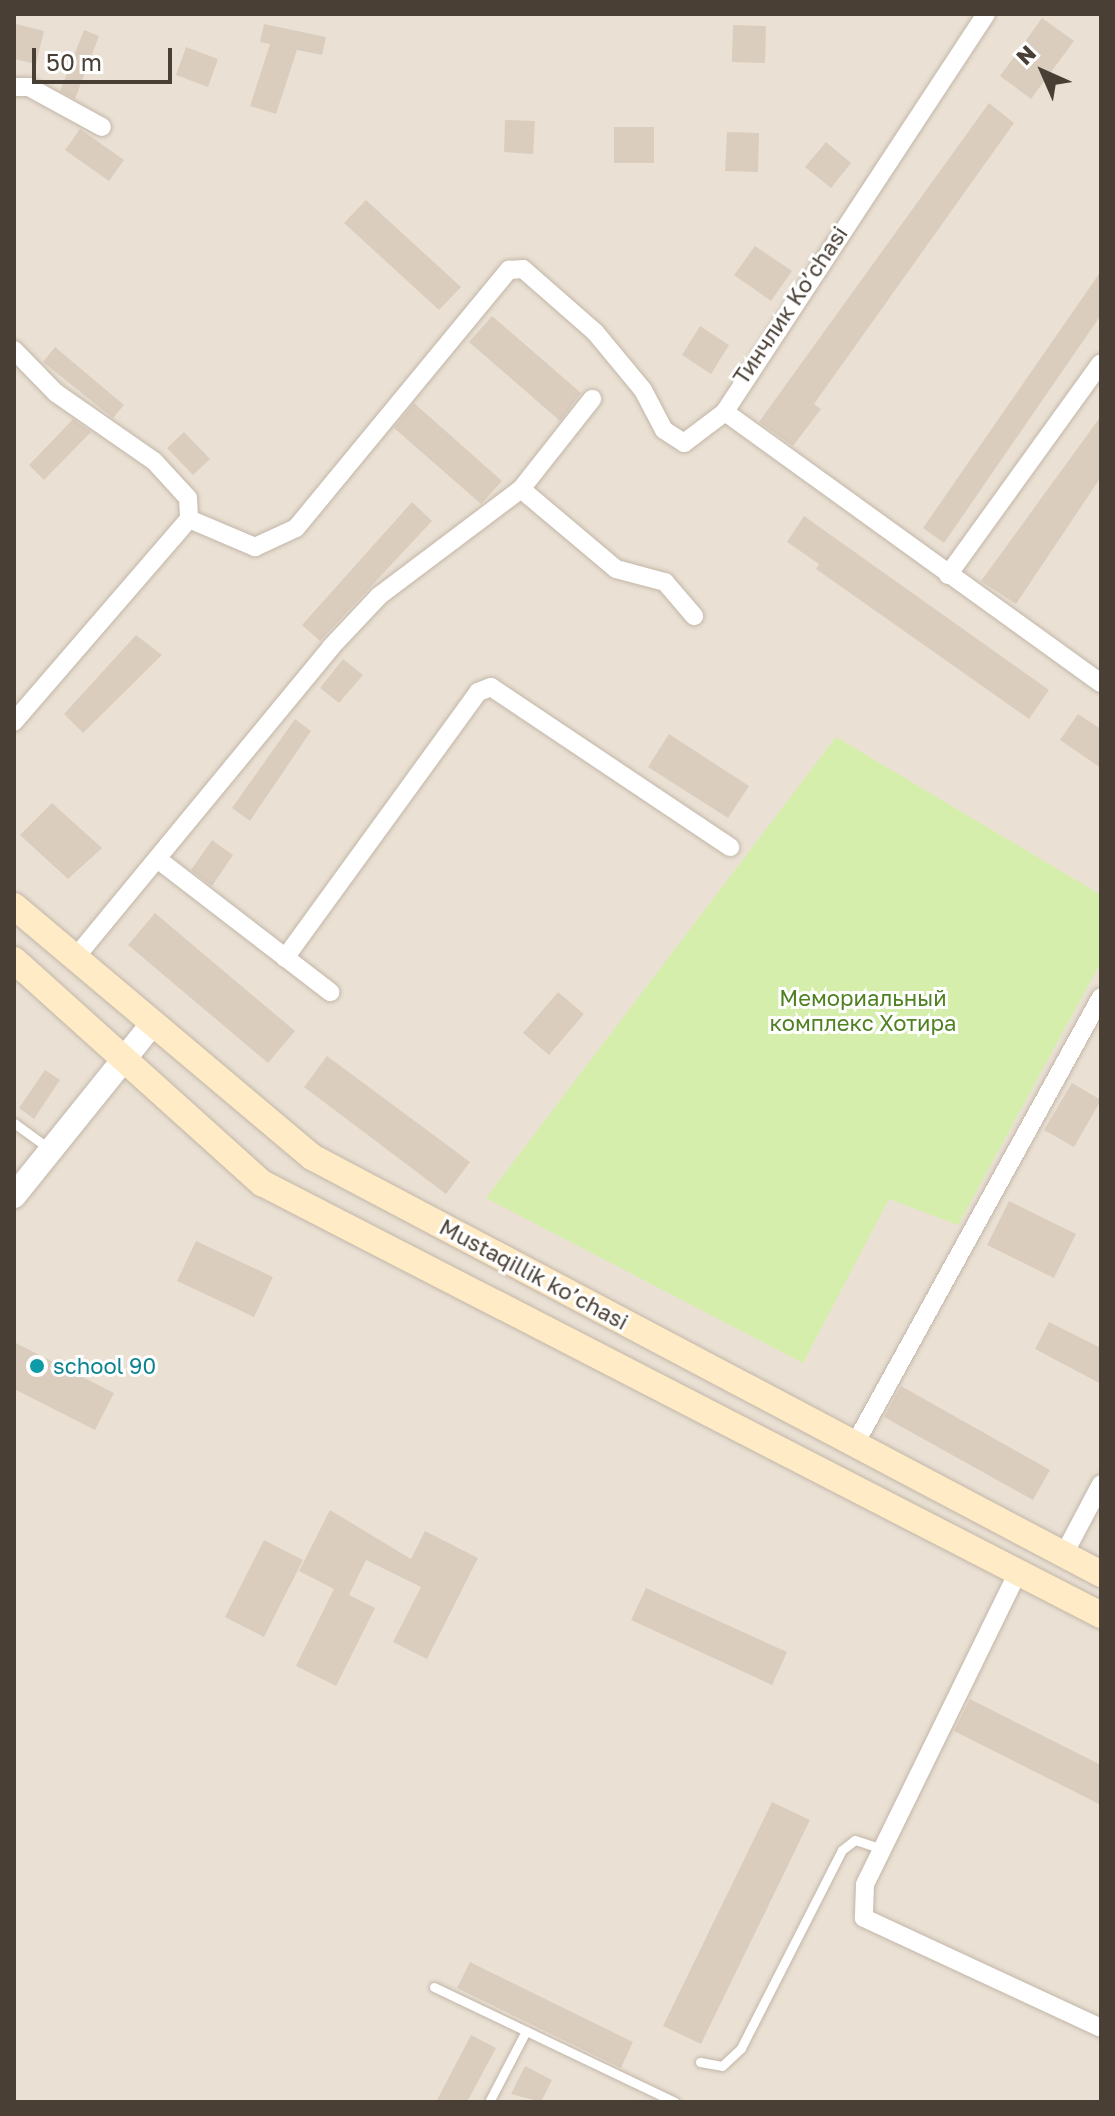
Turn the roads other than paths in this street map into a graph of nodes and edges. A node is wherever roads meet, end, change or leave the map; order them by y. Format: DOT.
graph roads {
  1 [pos="986,14"];
  2 [pos="14,87"];
  3 [pos="102,127"];
  4 [pos="14,350"];
  5 [pos="1101,363"];
  6 [pos="592,399"];
  7 [pos="725,412"];
  8 [pos="521,489"];
  9 [pos="189,519"];
  10 [pos="948,575"];
  11 [pos="694,616"];
  12 [pos="1101,683"];
  13 [pos="14,722"];
  14 [pos="730,847"];
  15 [pos="160,861"];
  16 [pos="14,906"];
  17 [pos="75,958"];
  18 [pos="285,958"];
  19 [pos="14,960"];
  20 [pos="330,992"];
  21 [pos="1101,997"];
  22 [pos="150,1027"];
  23 [pos="123,1060"];
  24 [pos="14,1123"];
  25 [pos="47,1147"];
  26 [pos="14,1196"];
  27 [pos="855,1444"];
  28 [pos="1101,1484"];
  29 [pos="1064,1554"];
  30 [pos="1018,1572"];
  31 [pos="1101,1574"];
  32 [pos="1101,1615"];
  33 [pos="883,1849"];
  34 [pos="434,1987"];
  35 [pos="1101,2028"];
  36 [pos="526,2031"];
  37 [pos="700,2062"];
  38 [pos="489,2102"];
  39 [pos="675,2102"];
  1 -- 7 [label="street, Тинчлик Ko’chasi"];
  2 -- 3 [label="street"];
  4 -- 9 [label="street"];
  5 -- 10 [label="street"];
  6 -- 8 [label="street"];
  7 -- 9 [label="street"];
  7 -- 10 [label="street, Тинчлик Ko’chasi"];
  8 -- 11 [label="street"];
  8 -- 15 [label="street"];
  9 -- 13 [label="street"];
  10 -- 12 [label="street, Тинчлик Ko’chasi"];
  14 -- 18 [label="street"];
  15 -- 17 [label="street"];
  15 -- 18 [label="street"];
  16 -- 17 [label="main road, Mustaqillik ko’chasi"];
  17 -- 22 [label="main road, Mustaqillik ko’chasi"];
  18 -- 20 [label="street"];
  19 -- 23 [label="main road, Mustaqillik ko’chasi"];
  21 -- 27 [label="street"];
  22 -- 23 [label="street"];
  22 -- 27 [label="main road, Mustaqillik ko’chasi"];
  23 -- 25 [label="street"];
  23 -- 30 [label="main road, Mustaqillik ko’chasi"];
  24 -- 25 [label="lane"];
  25 -- 26 [label="street"];
  27 -- 29 [label="main road, Mustaqillik ko’chasi"];
  28 -- 29 [label="street"];
  29 -- 31 [label="main road, Mustaqillik ko’chasi"];
  30 -- 32 [label="main road, Mustaqillik ko’chasi"];
  30 -- 33 [label="street"];
  33 -- 35 [label="street"];
  33 -- 37 [label="lane"];
  34 -- 36 [label="lane"];
  36 -- 38 [label="lane"];
  36 -- 39 [label="lane"];
}
